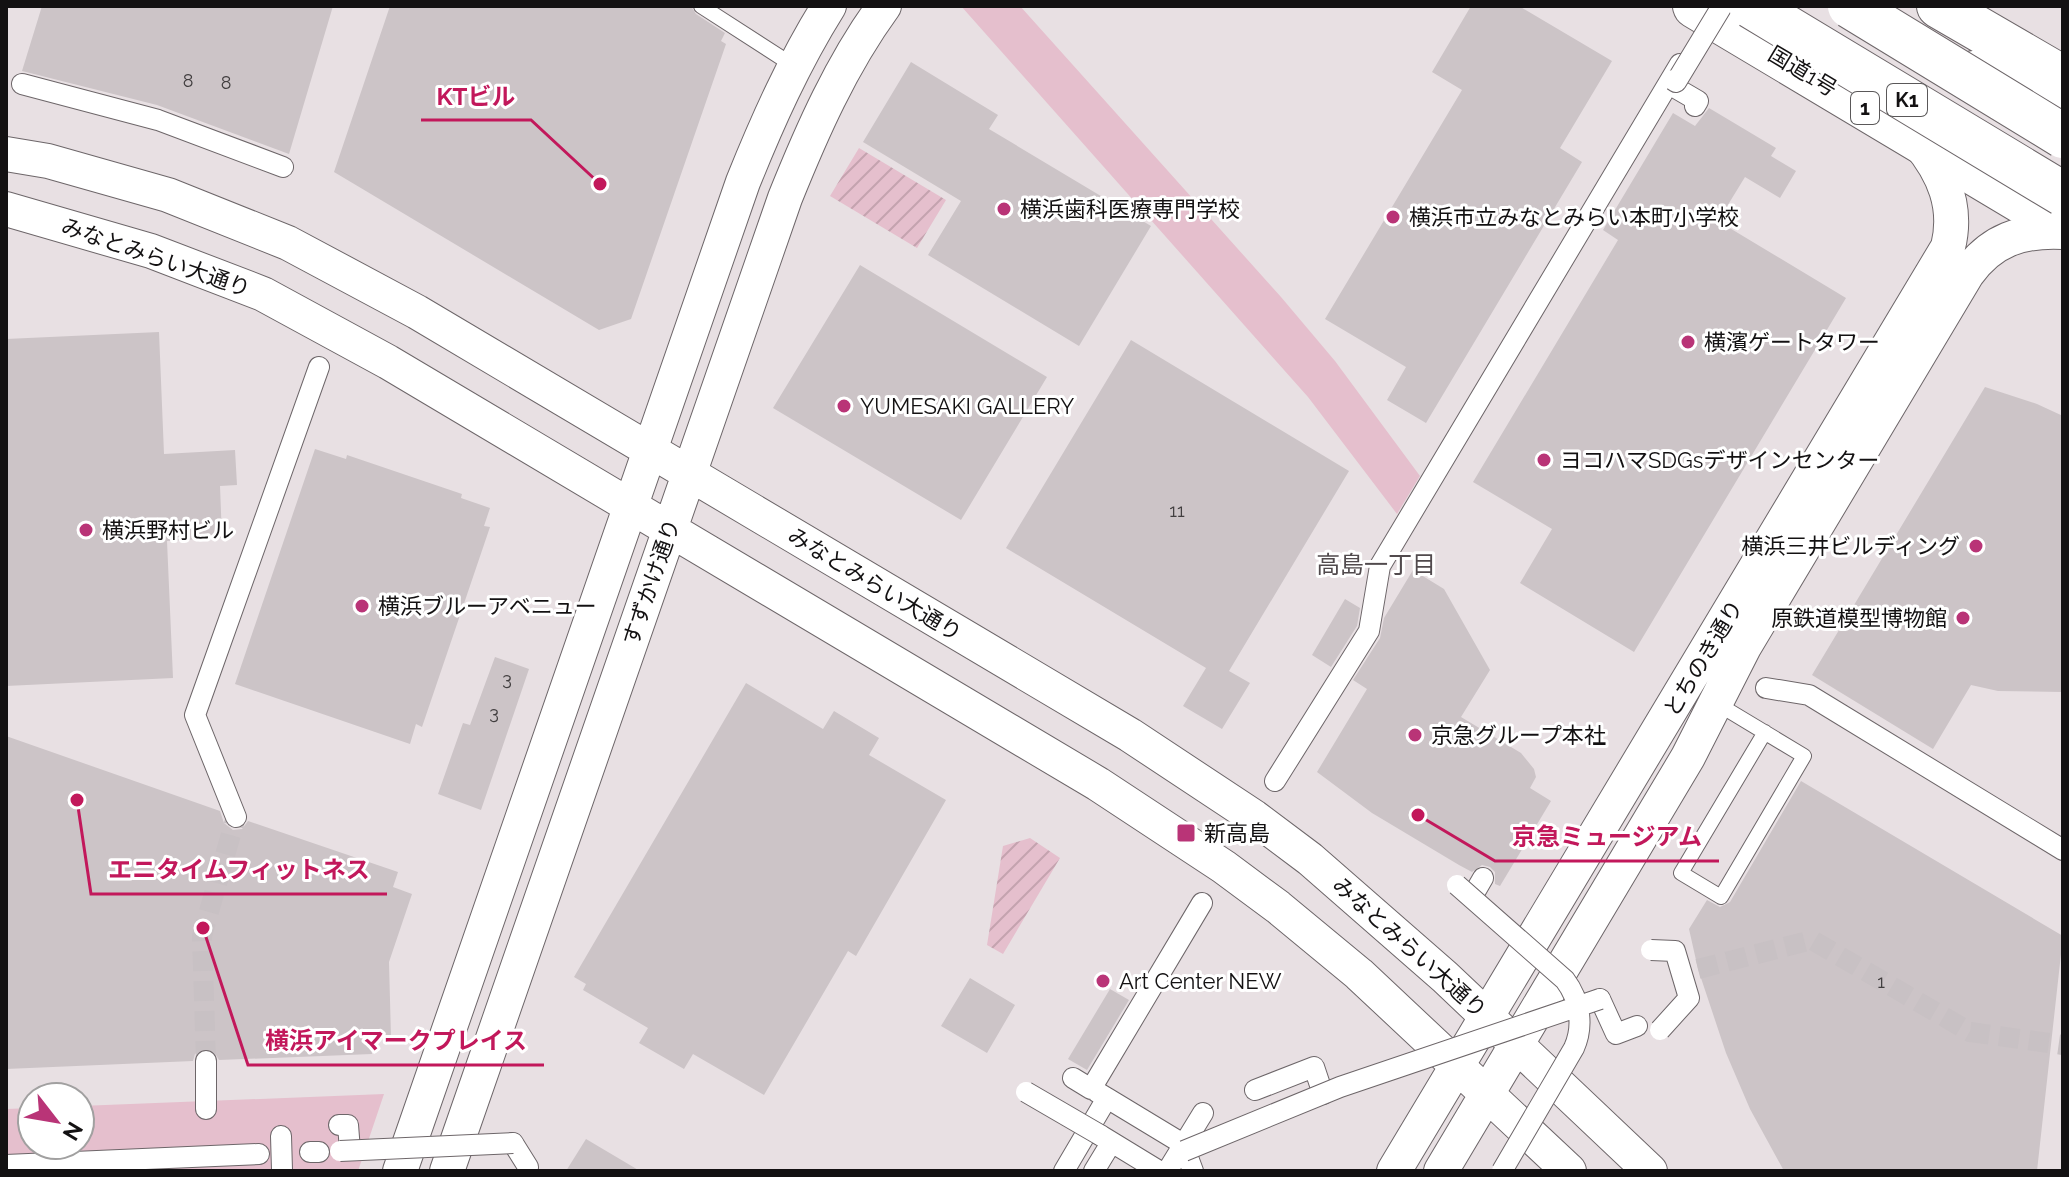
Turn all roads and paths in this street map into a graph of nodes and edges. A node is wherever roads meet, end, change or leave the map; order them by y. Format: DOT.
graph roads {
  1 [pos="701,6"];
  2 [pos="829,6"];
  3 [pos="884,6"];
  4 [pos="1695,6"];
  5 [pos="1722,6"];
  6 [pos="1751,6"];
  7 [pos="1773,6"];
  8 [pos="1806,6"];
  9 [pos="1835,6"];
  10 [pos="1850,6"];
  11 [pos="1887,6"];
  12 [pos="1939,6"];
  13 [pos="1685,56"];
  14 [pos="794,66"];
  15 [pos="2063,78"];
  16 [pos="22,84"];
  17 [pos="2063,98"];
  18 [pos="1695,106"];
  19 [pos="2063,109"];
  20 [pos="2063,136"];
  21 [pos="1914,137"];
  22 [pos="6,154"];
  23 [pos="2063,162"];
  24 [pos="283,167"];
  25 [pos="6,209"];
  26 [pos="2056,215"];
  27 [pos="1954,267"];
  28 [pos="319,367"];
  29 [pos="650,450"];
  30 [pos="689,473"];
  31 [pos="630,507"];
  32 [pos="669,530"];
  33 [pos="1766,688"];
  34 [pos="1716,703"];
  35 [pos="1765,732"];
  36 [pos="1275,781"];
  37 [pos="236,817"];
  38 [pos="2063,850"];
  39 [pos="1483,878"];
  40 [pos="1202,903"];
  41 [pos="1651,950"];
  42 [pos="1577,1007"];
  43 [pos="1487,1016"];
  44 [pos="1637,1026"];
  45 [pos="1660,1030"];
  46 [pos="1518,1044"];
  47 [pos="206,1061"];
  48 [pos="1457,1065"];
  49 [pos="1091,1088"];
  50 [pos="1255,1090"];
  51 [pos="1331,1090"];
  52 [pos="1026,1092"];
  53 [pos="1488,1093"];
  54 [pos="206,1109"];
  55 [pos="1203,1113"];
  56 [pos="339,1125"];
  57 [pos="1105,1139"];
  58 [pos="1183,1144"];
  59 [pos="278,1153"];
  60 [pos="6,1165"];
  61 [pos="528,1167"];
  62 [pos="400,1171"];
  63 [pos="447,1171"];
  64 [pos="1064,1171"];
  65 [pos="1094,1171"];
  66 [pos="1166,1171"];
  67 [pos="1193,1171"];
  68 [pos="1394,1171"];
  69 [pos="1441,1171"];
  70 [pos="1502,1171"];
  71 [pos="1569,1171"];
  72 [pos="1650,1171"];
  1 -- 14 [label="lane"];
  2 -- 14 [label="street"];
  3 -- 30 [label="street, すずかけ通り"];
  4 -- 21 [label="highway, 国道1号 / 1"];
  5 -- 18 [label="street, bridge"];
  6 -- 26 [label="highway, K1, bridge"];
  7 -- 26 [label="highway, 国道1号 / 1"];
  8 -- 23 [label="highway"];
  9 -- 17 [label="highway"];
  10 -- 20 [label="highway, bridge"];
  11 -- 19 [label="highway"];
  12 -- 15 [label="highway"];
  13 -- 36 [label="street"];
  14 -- 29 [label="street"];
  16 -- 24 [label="street"];
  21 -- 26 [label="highway, 国道1号 / 1"];
  21 -- 27 [label="street, とちのき通り"];
  22 -- 29 [label="street, みなとみらい大通り"];
  25 -- 31 [label="street, みなとみらい大通り"];
  26 -- 27 [label="street, とちのき通り"];
  27 -- 34 [label="street, とちのき通り"];
  27 -- 43 [label="street, とちのき通り"];
  28 -- 37 [label="street"];
  29 -- 30 [label="street, みなとみらい大通り"];
  29 -- 31 [label="street, すずかけ通り"];
  30 -- 32 [label="street, すずかけ通り"];
  30 -- 43 [label="street, みなとみらい大通り"];
  31 -- 32 [label="street, みなとみらい大通り"];
  31 -- 62 [label="street, すずかけ通り"];
  32 -- 48 [label="street, みなとみらい大通り"];
  32 -- 63 [label="street, すずかけ通り"];
  33 -- 38 [label="street"];
  34 -- 35 [label="lane"];
  34 -- 46 [label="street, とちのき通り"];
  35 -- 35 [label="lane"];
  39 -- 42 [label="street, bridge"];
  40 -- 49 [label="street"];
  41 -- 45 [label="street, bridge"];
  42 -- 44 [label="street, bridge"];
  42 -- 51 [label="street, bridge"];
  42 -- 70 [label="street, bridge"];
  43 -- 46 [label="street, みなとみらい大通り"];
  43 -- 48 [label="street, とちのき通り"];
  46 -- 53 [label="street, とちのき通り"];
  46 -- 72 [label="street, みなとみらい大通り"];
  47 -- 54 [label="street"];
  48 -- 53 [label="street, みなとみらい大通り"];
  48 -- 68 [label="street, とちのき通り"];
  49 -- 58 [label="street"];
  49 -- 64 [label="street"];
  50 -- 51 [label="street"];
  51 -- 66 [label="street, bridge"];
  52 -- 57 [label="street, bridge"];
  53 -- 69 [label="street"];
  53 -- 71 [label="street, みなとみらい大通り"];
  55 -- 58 [label="street"];
  56 -- 61 [label="street, bridge"];
  57 -- 65 [label="street"];
  57 -- 66 [label="street"];
  58 -- 66 [label="street"];
  58 -- 67 [label="street"];
  59 -- 60 [label="street"];
}
